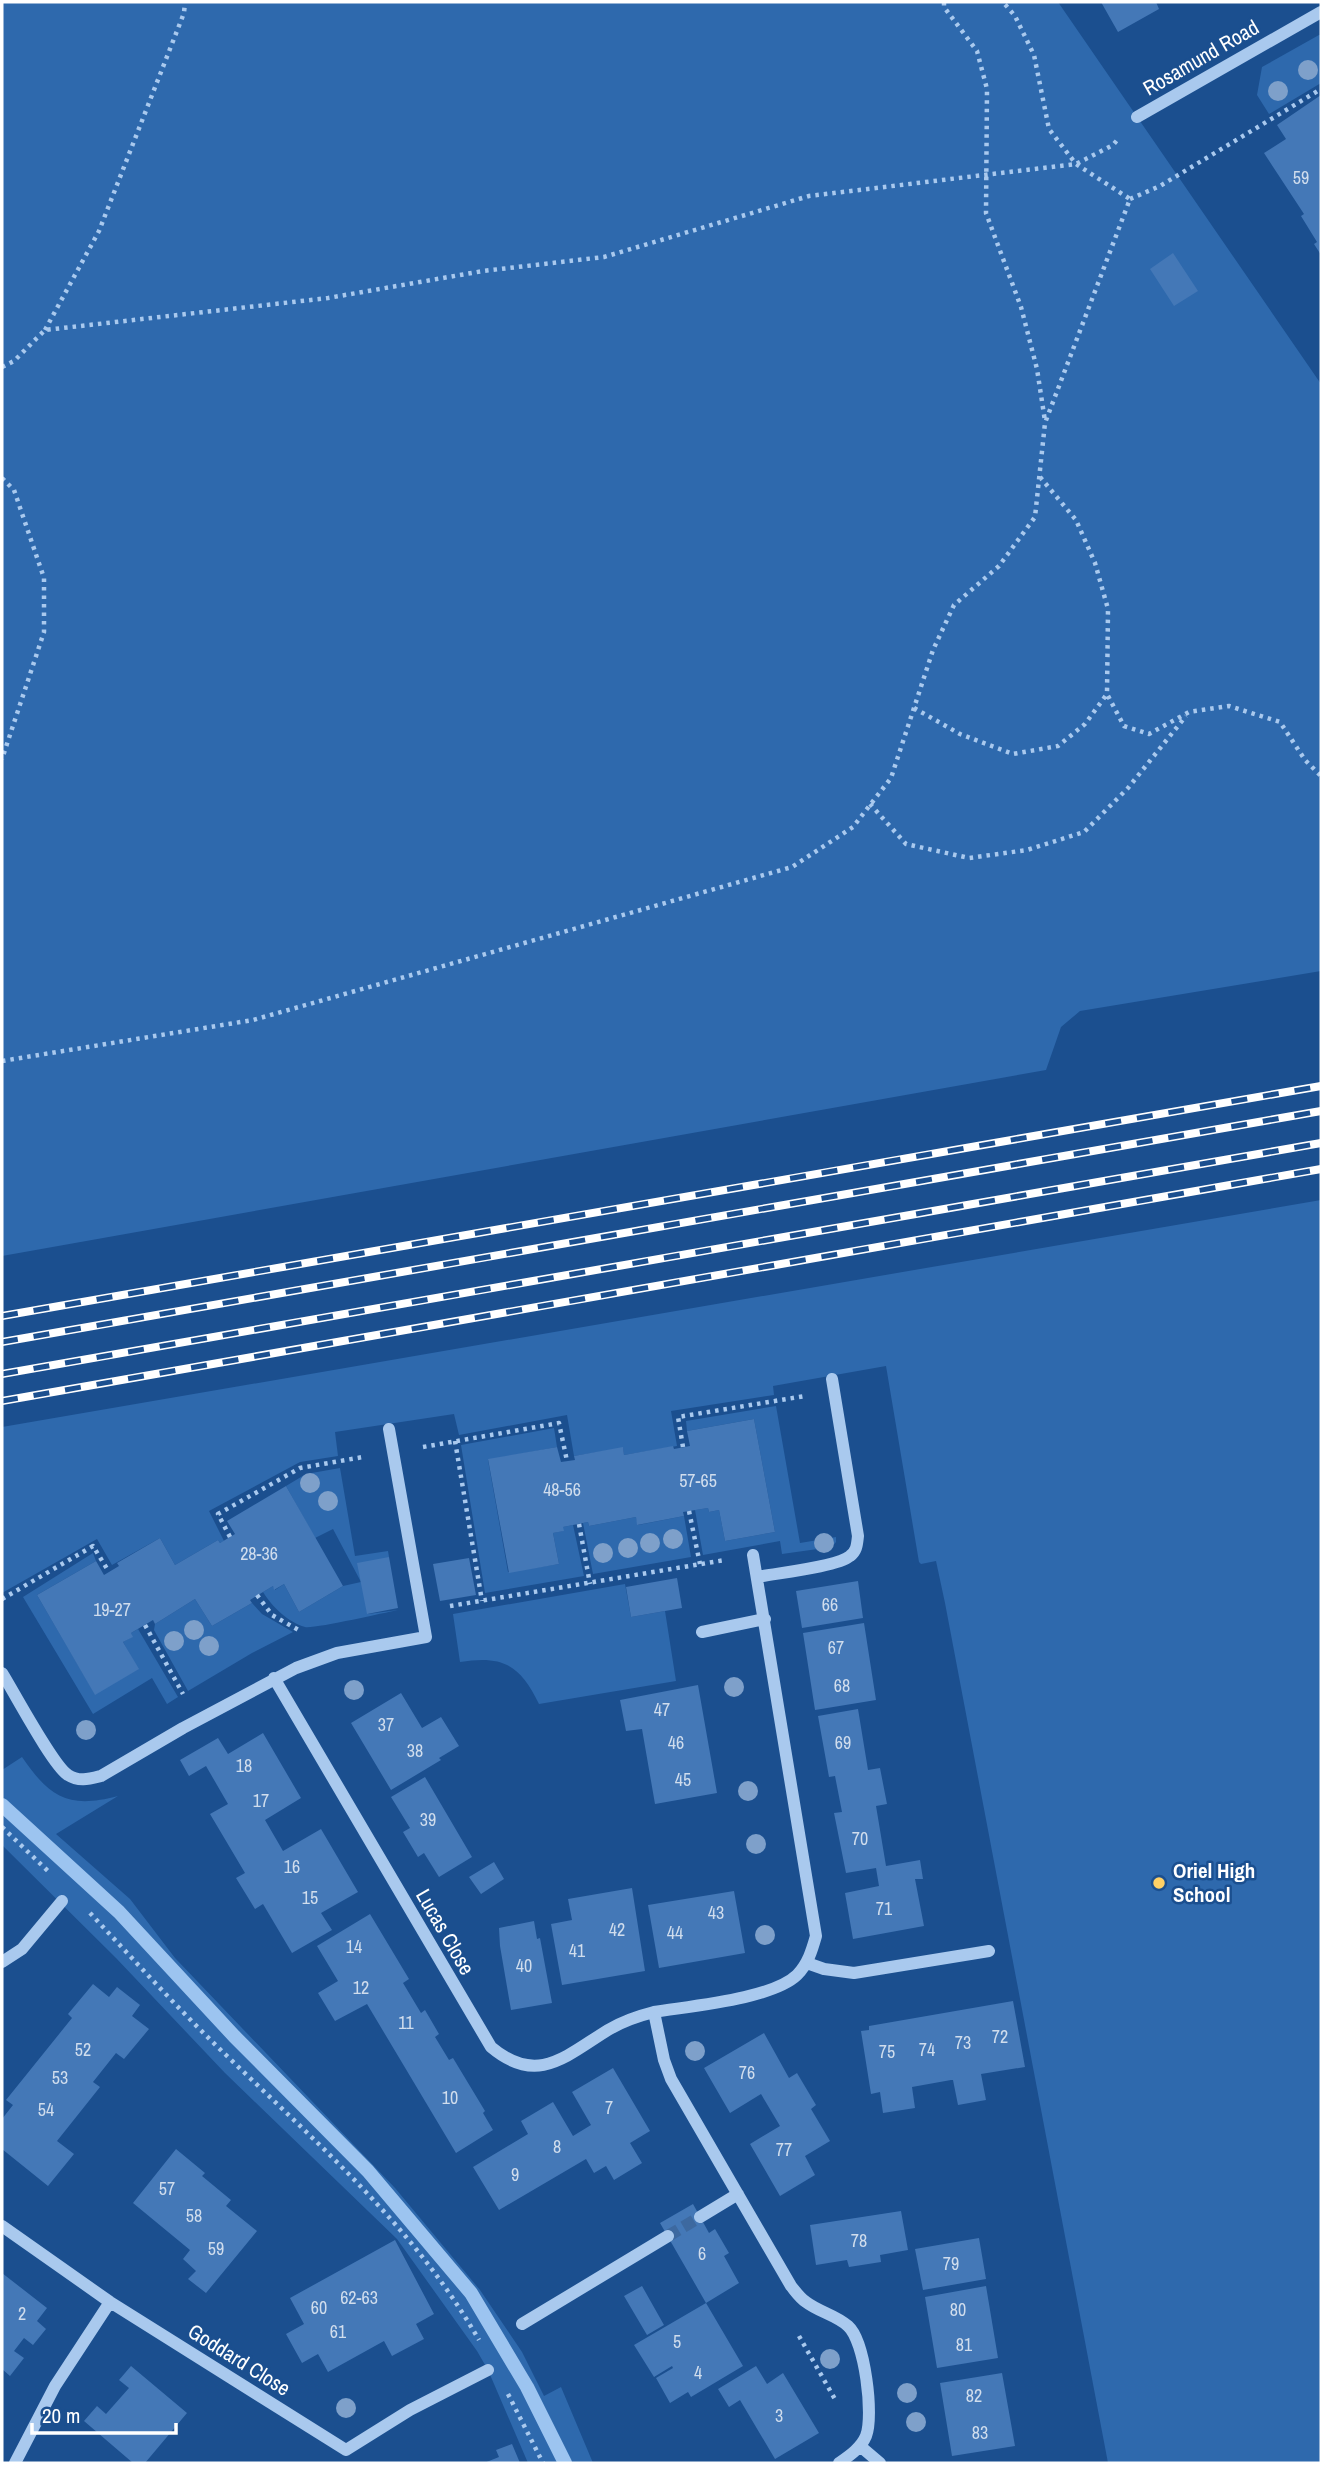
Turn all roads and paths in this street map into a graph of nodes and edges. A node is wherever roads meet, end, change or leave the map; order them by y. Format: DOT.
graph roads {
  1 [pos="185,2"];
  2 [pos="944,2"];
  3 [pos="1003,2"];
  4 [pos="1321,12"];
  5 [pos="1321,89"];
  6 [pos="1137,117"];
  7 [pos="1076,164"];
  8 [pos="986,175"];
  9 [pos="1129,200"];
  10 [pos="45,330"];
  11 [pos="2,367"];
  12 [pos="1045,423"];
  13 [pos="1039,476"];
  14 [pos="2,478"];
  15 [pos="1107,694"];
  16 [pos="914,708"];
  17 [pos="1189,712"];
  18 [pos="2,759"];
  19 [pos="1321,776"];
  20 [pos="870,804"];
  21 [pos="2,1061"];
  22 [pos="832,1379"];
  23 [pos="765,1403"];
  24 [pos="389,1429"];
  25 [pos="683,1447"];
  26 [pos="339,1461"];
  27 [pos="567,1461"];
  28 [pos="690,1511"];
  29 [pos="579,1524"];
  30 [pos="230,1537"];
  31 [pos="753,1555"];
  32 [pos="700,1564"];
  33 [pos="109,1572"];
  34 [pos="757,1577"];
  35 [pos="590,1584"];
  36 [pos="257,1595"];
  37 [pos="2,1599"];
  38 [pos="482,1601"];
  39 [pos="422,1611"];
  40 [pos="765,1619"];
  41 [pos="145,1625"];
  42 [pos="299,1630"];
  43 [pos="702,1632"];
  44 [pos="2,1672"];
  45 [pos="274,1678"];
  46 [pos="183,1694"];
  47 [pos="2,1827"];
  48 [pos="51,1874"];
  49 [pos="62,1901"];
  50 [pos="88,1911"];
  51 [pos="989,1951"];
  52 [pos="2,1962"];
  53 [pos="807,1963"];
  54 [pos="654,2012"];
  55 [pos="738,2194"];
  56 [pos="700,2217"];
  57 [pos="2,2226"];
  58 [pos="668,2236"];
  59 [pos="804,2301"];
  60 [pos="110,2302"];
  61 [pos="522,2324"];
  62 [pos="482,2346"];
  63 [pos="488,2370"];
  64 [pos="505,2389"];
  65 [pos="838,2409"];
  66 [pos="860,2446"];
  67 [pos="348,2457"];
  68 [pos="15,2463"];
  69 [pos="543,2463"];
  70 [pos="839,2463"];
  71 [pos="880,2463"];
  1 -- 10 [label="path"];
  2 -- 8 [label="path"];
  3 -- 7 [label="path"];
  4 -- 6 [label="street, Rosamund Road"];
  5 -- 9 [label="path"];
  6 -- 7 [label="path"];
  7 -- 8 [label="path"];
  7 -- 9 [label="path"];
  8 -- 10 [label="path"];
  8 -- 12 [label="path"];
  9 -- 12 [label="path"];
  10 -- 11 [label="path"];
  12 -- 13 [label="path"];
  13 -- 15 [label="path"];
  13 -- 16 [label="path"];
  14 -- 18 [label="path"];
  15 -- 16 [label="path"];
  15 -- 17 [label="path"];
  16 -- 20 [label="path"];
  17 -- 19 [label="path"];
  17 -- 20 [label="path"];
  20 -- 21 [label="path"];
  22 -- 34 [label="street"];
  23 -- 25 [label="path"];
  24 -- 39 [label="street"];
  26 -- 30 [label="path"];
  27 -- 38 [label="path"];
  28 -- 32 [label="path"];
  29 -- 35 [label="path"];
  31 -- 32 [label="path"];
  31 -- 34 [label="street"];
  32 -- 35 [label="path"];
  33 -- 37 [label="path"];
  34 -- 40 [label="street"];
  35 -- 38 [label="path"];
  36 -- 42 [label="path"];
  38 -- 39 [label="path"];
  39 -- 45 [label="street"];
  40 -- 43 [label="street"];
  40 -- 53 [label="street"];
  41 -- 46 [label="path"];
  44 -- 45 [label="street"];
  45 -- 54 [label="street, Lucas Close"];
  47 -- 48 [label="path"];
  49 -- 52 [label="street"];
  50 -- 62 [label="path"];
  51 -- 53 [label="street"];
  53 -- 54 [label="street, Lucas Close"];
  54 -- 55 [label="street"];
  55 -- 56 [label="street"];
  55 -- 59 [label="street"];
  57 -- 60 [label="street, Goddard Close"];
  58 -- 61 [label="street"];
  59 -- 65 [label="path"];
  59 -- 66 [label="street"];
  60 -- 67 [label="street, Goddard Close"];
  60 -- 68 [label="street"];
  63 -- 67 [label="street"];
  64 -- 69 [label="path"];
  66 -- 70 [label="street"];
  66 -- 71 [label="street"];
}
